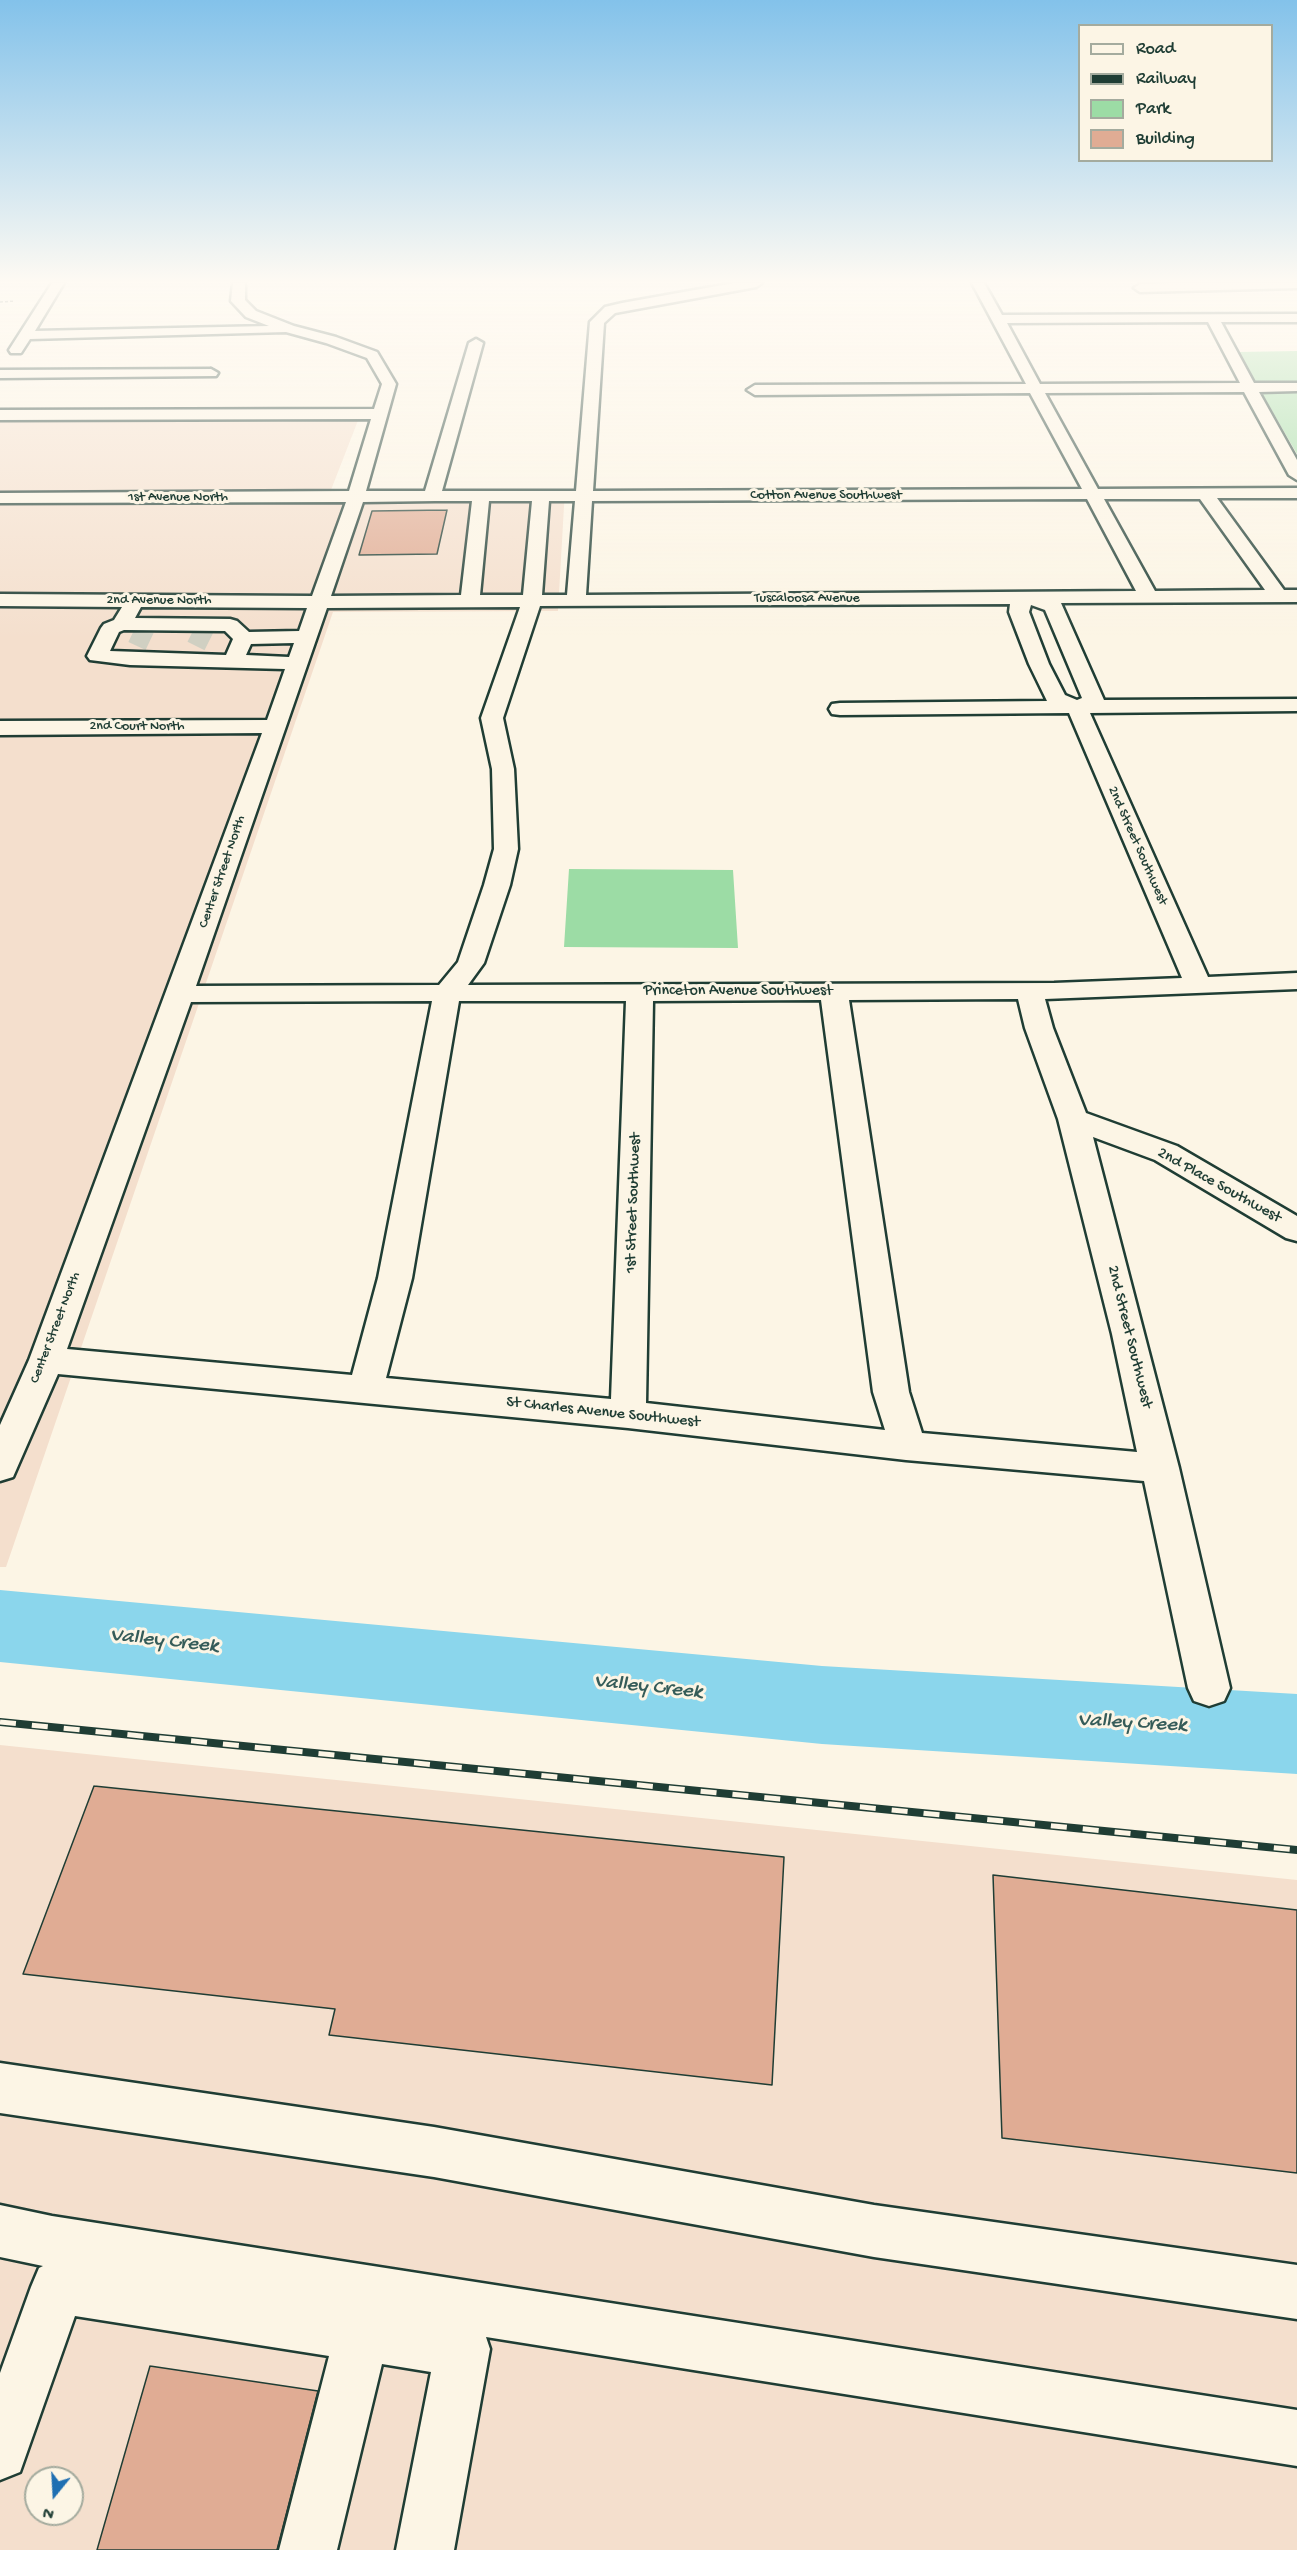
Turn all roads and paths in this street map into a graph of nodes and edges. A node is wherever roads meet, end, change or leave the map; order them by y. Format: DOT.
graph roads {
  1 [pos="384,402"];
  2 [pos="459,402"];
  3 [pos="591,402"];
  4 [pos="1041,402"];
  5 [pos="1258,402"];
  6 [pos="380,414"];
  7 [pos="0,415"];
  8 [pos="1297,475"];
  9 [pos="1297,493"];
  10 [pos="1205,494"];
  11 [pos="1093,495"];
  12 [pos="432,497"];
  13 [pos="481,497"];
  14 [pos="541,497"];
  15 [pos="584,497"];
  16 [pos="0,498"];
  17 [pos="356,498"];
  18 [pos="1149,597"];
  19 [pos="1288,597"];
  20 [pos="1029,598"];
  21 [pos="0,600"];
  22 [pos="470,600"];
  23 [pos="532,600"];
  24 [pos="576,600"];
  25 [pos="135,601"];
  26 [pos="216,601"];
  27 [pos="317,602"];
  28 [pos="122,624"];
  29 [pos="244,638"];
  30 [pos="305,638"];
  31 [pos="140,640"];
  32 [pos="199,640"];
  33 [pos="233,661"];
  34 [pos="296,663"];
  35 [pos="1077,708"];
  36 [pos="840,709"];
  37 [pos="1295,709"];
  38 [pos="274,726"];
  39 [pos="0,728"];
  40 [pos="1297,981"];
  41 [pos="1198,984"];
  42 [pos="1029,991"];
  43 [pos="640,992"];
  44 [pos="834,992"];
  45 [pos="447,993"];
  46 [pos="180,994"];
  47 [pos="1072,1119"];
  48 [pos="1297,1230"];
  49 [pos="46,1360"];
  50 [pos="366,1389"];
  51 [pos="628,1414"];
  52 [pos="906,1446"];
  53 [pos="0,1467"];
  54 [pos="1161,1468"];
  55 [pos="1209,1688"];
  56 [pos="0,2088"];
  57 [pos="0,2231"];
  58 [pos="1297,2292"];
  59 [pos="362,2334"];
  60 [pos="1297,2438"];
  61 [pos="0,2452"];
  62 [pos="308,2550"];
  63 [pos="425,2550"];
  1 -- 6 [label="street, Center Street North"];
  2 -- 12 [label="street"];
  3 -- 15 [label="street"];
  4 -- 11 [label="street"];
  5 -- 8 [label="street"];
  6 -- 7 [label="street"];
  6 -- 17 [label="street, Center Street North"];
  9 -- 10 [label="street, Cotton Avenue Southwest"];
  10 -- 11 [label="street, Cotton Avenue Southwest"];
  10 -- 19 [label="street"];
  11 -- 15 [label="street, Cotton Avenue Southwest"];
  11 -- 18 [label="street"];
  12 -- 13 [label="street, Cotton Avenue Southwest"];
  12 -- 17 [label="street, Cotton Avenue Southwest"];
  13 -- 14 [label="street, Cotton Avenue Southwest"];
  13 -- 22 [label="street"];
  14 -- 15 [label="street, Cotton Avenue Southwest"];
  14 -- 23 [label="street"];
  15 -- 24 [label="street"];
  16 -- 17 [label="street, 1st Avenue North"];
  17 -- 27 [label="street, Center Street North"];
  18 -- 19 [label="street, Tuscaloosa Avenue"];
  18 -- 20 [label="street, Tuscaloosa Avenue"];
  20 -- 24 [label="street, Tuscaloosa Avenue"];
  20 -- 35 [label="street"];
  20 -- 35 [label="street"];
  21 -- 25 [label="street, 2nd Avenue North"];
  22 -- 23 [label="street, Tuscaloosa Avenue"];
  22 -- 27 [label="street, Tuscaloosa Avenue"];
  23 -- 24 [label="street, Tuscaloosa Avenue"];
  23 -- 45 [label="street"];
  25 -- 26 [label="street, 2nd Avenue North"];
  25 -- 28 [label="street"];
  26 -- 27 [label="street, 2nd Avenue North"];
  26 -- 32 [label="street"];
  27 -- 30 [label="street, Center Street North"];
  28 -- 31 [label="street"];
  28 -- 31 [label="street"];
  29 -- 30 [label="street"];
  29 -- 32 [label="street"];
  29 -- 33 [label="street"];
  30 -- 34 [label="street, Center Street North"];
  31 -- 32 [label="street"];
  31 -- 32 [label="street"];
  32 -- 33 [label="street"];
  33 -- 34 [label="street"];
  34 -- 38 [label="street, Center Street North"];
  35 -- 36 [label="street"];
  35 -- 37 [label="street"];
  35 -- 41 [label="street, 2nd Street Southwest"];
  38 -- 39 [label="street, 2nd Court North"];
  38 -- 46 [label="street, Center Street North"];
  40 -- 41 [label="street, Princeton Avenue Southwest"];
  41 -- 42 [label="street, Princeton Avenue Southwest"];
  42 -- 44 [label="street, Princeton Avenue Southwest"];
  42 -- 47 [label="street, 2nd Street Southwest"];
  43 -- 44 [label="street, Princeton Avenue Southwest"];
  43 -- 45 [label="street, Princeton Avenue Southwest"];
  43 -- 51 [label="street, 1st Street Southwest"];
  44 -- 52 [label="street"];
  45 -- 46 [label="street, Princeton Avenue Southwest"];
  45 -- 50 [label="street"];
  46 -- 49 [label="street, Center Street North"];
  47 -- 48 [label="street, 2nd Place Southwest"];
  47 -- 54 [label="street, 2nd Street Southwest"];
  49 -- 50 [label="street, St Charles Avenue Southwest"];
  49 -- 53 [label="street, Center Street North"];
  50 -- 51 [label="street, St Charles Avenue Southwest"];
  51 -- 52 [label="street, St Charles Avenue Southwest"];
  52 -- 54 [label="street, St Charles Avenue Southwest"];
  54 -- 55 [label="street, 2nd Street Southwest"];
  56 -- 58 [label="street"];
  57 -- 60 [label="street"];
  59 -- 61 [label="street"];
  59 -- 62 [label="street"];
  59 -- 63 [label="street"];
}
